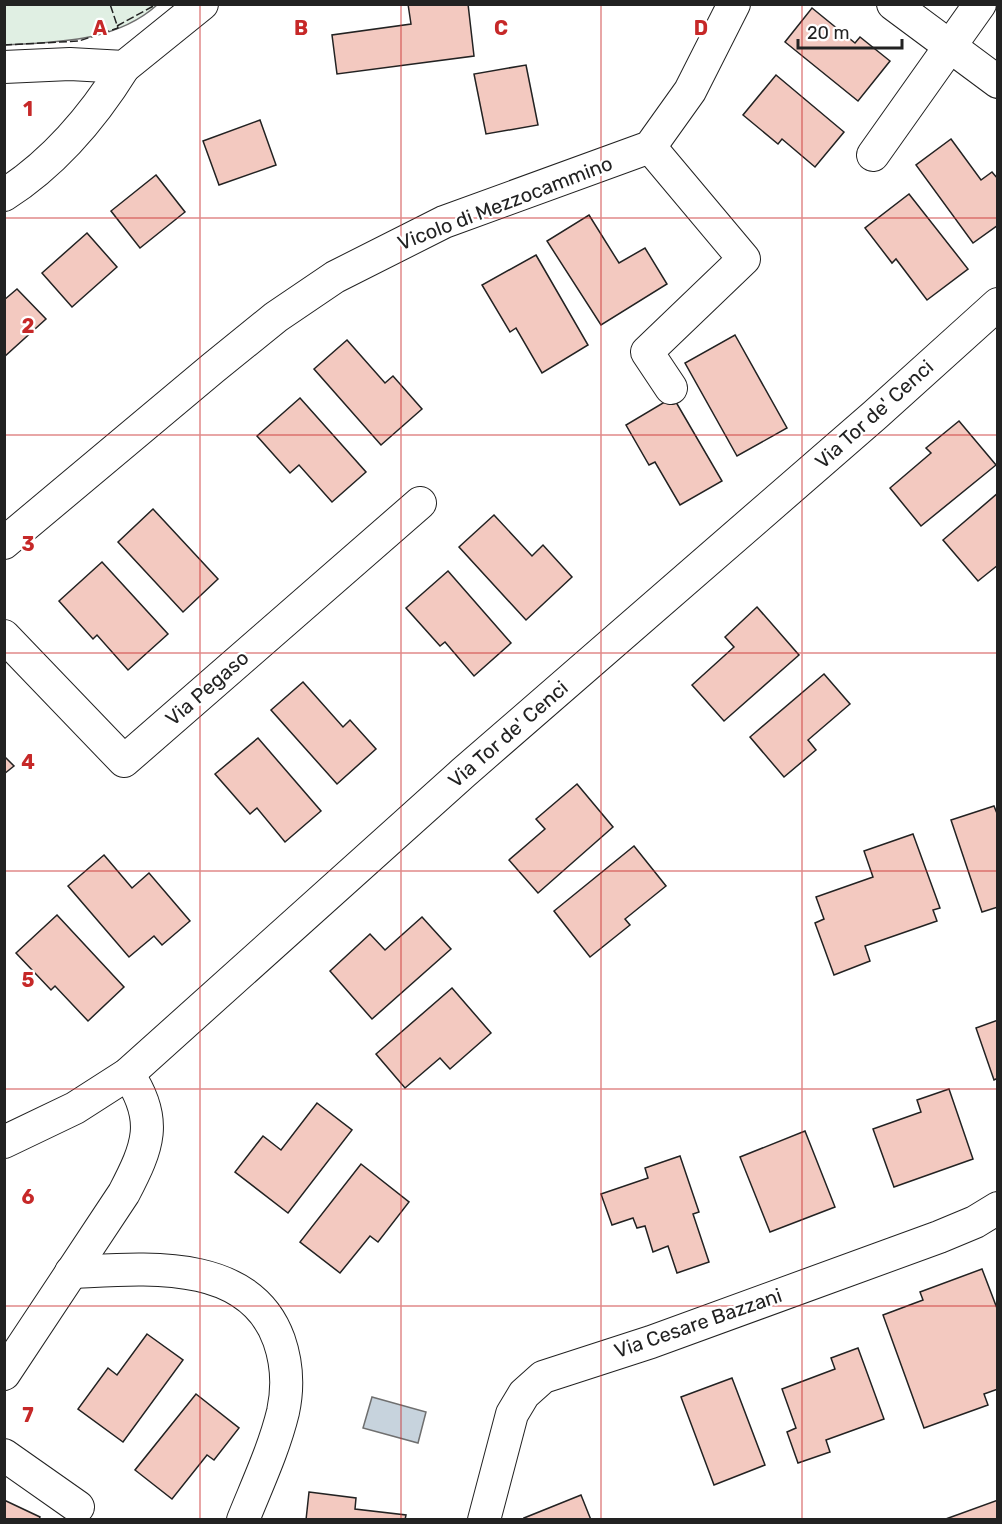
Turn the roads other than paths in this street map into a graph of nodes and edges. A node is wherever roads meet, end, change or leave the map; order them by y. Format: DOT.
graph roads {
  1 [pos="202,4"];
  2 [pos="734,4"];
  3 [pos="894,4"];
  4 [pos="980,4"];
  5 [pos="950,47"];
  6 [pos="4,67"];
  7 [pos="124,67"];
  8 [pos="998,82"];
  9 [pos="650,147"];
  10 [pos="873,155"];
  11 [pos="4,195"];
  12 [pos="998,304"];
  13 [pos="670,388"];
  14 [pos="420,503"];
  15 [pos="4,543"];
  16 [pos="4,636"];
  17 [pos="128,1074"];
  18 [pos="4,1142"];
  19 [pos="998,1208"];
  20 [pos="70,1272"];
  21 [pos="4,1374"];
  22 [pos="4,1455"];
  23 [pos="78,1507"];
  24 [pos="243,1520"];
  25 [pos="484,1520"];
  1 -- 7 [label="street"];
  2 -- 9 [label="street"];
  3 -- 5 [label="street"];
  4 -- 5 [label="street"];
  5 -- 8 [label="street"];
  5 -- 10 [label="street"];
  6 -- 7 [label="street"];
  7 -- 11 [label="street"];
  9 -- 13 [label="street"];
  9 -- 15 [label="street, Vicolo di Mezzocammino"];
  12 -- 17 [label="street, Via Tor de' Cenci"];
  14 -- 16 [label="street, Via Pegaso"];
  17 -- 18 [label="street, Via Tor de' Cenci"];
  17 -- 20 [label="street"];
  19 -- 25 [label="street, Via Cesare Bazzani"];
  20 -- 21 [label="street"];
  20 -- 24 [label="street"];
  22 -- 23 [label="street"];
}
